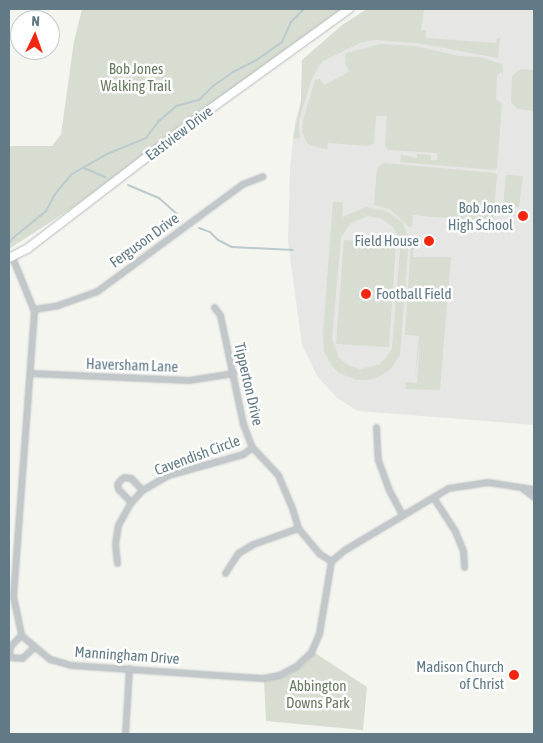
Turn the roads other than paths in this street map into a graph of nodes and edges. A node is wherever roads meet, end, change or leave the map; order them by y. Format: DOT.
graph roads {
  1 [pos="349,9"];
  2 [pos="263,176"];
  3 [pos="10,257"];
  4 [pos="214,307"];
  5 [pos="34,309"];
  6 [pos="30,373"];
  7 [pos="233,373"];
  8 [pos="376,427"];
  9 [pos="252,447"];
  10 [pos="520,487"];
  11 [pos="534,489"];
  12 [pos="142,490"];
  13 [pos="433,497"];
  14 [pos="534,497"];
  15 [pos="131,502"];
  16 [pos="402,514"];
  17 [pos="298,528"];
  18 [pos="331,561"];
  19 [pos="117,563"];
  20 [pos="464,567"];
  21 [pos="226,573"];
  22 [pos="22,635"];
  23 [pos="34,647"];
  24 [pos="129,668"];
  25 [pos="125,734"];
  1 -- 3 [label="street, Eastview Drive"];
  2 -- 5 [label="street, Ferguson Drive"];
  3 -- 5 [label="street"];
  4 -- 7 [label="street, Tipperton Drive"];
  5 -- 6 [label="street"];
  6 -- 7 [label="street, Haversham Lane"];
  6 -- 22 [label="street"];
  7 -- 9 [label="street, Tipperton Drive"];
  8 -- 16 [label="street"];
  9 -- 12 [label="street, Cavendish Circle"];
  9 -- 17 [label="street, Tipperton Drive"];
  10 -- 11 [label="street"];
  10 -- 13 [label="street"];
  10 -- 14 [label="street"];
  12 -- 15 [label="street, Cavendish Circle"];
  12 -- 15 [label="street"];
  13 -- 16 [label="street"];
  13 -- 20 [label="street"];
  15 -- 19 [label="street, Cavendish Circle"];
  16 -- 18 [label="street"];
  17 -- 18 [label="street, Tipperton Drive"];
  17 -- 21 [label="street"];
  18 -- 24 [label="street, Manningham Drive"];
  22 -- 23 [label="street, Manningham Drive"];
  22 -- 23 [label="street"];
  23 -- 24 [label="street, Manningham Drive"];
  24 -- 25 [label="street"];
}
